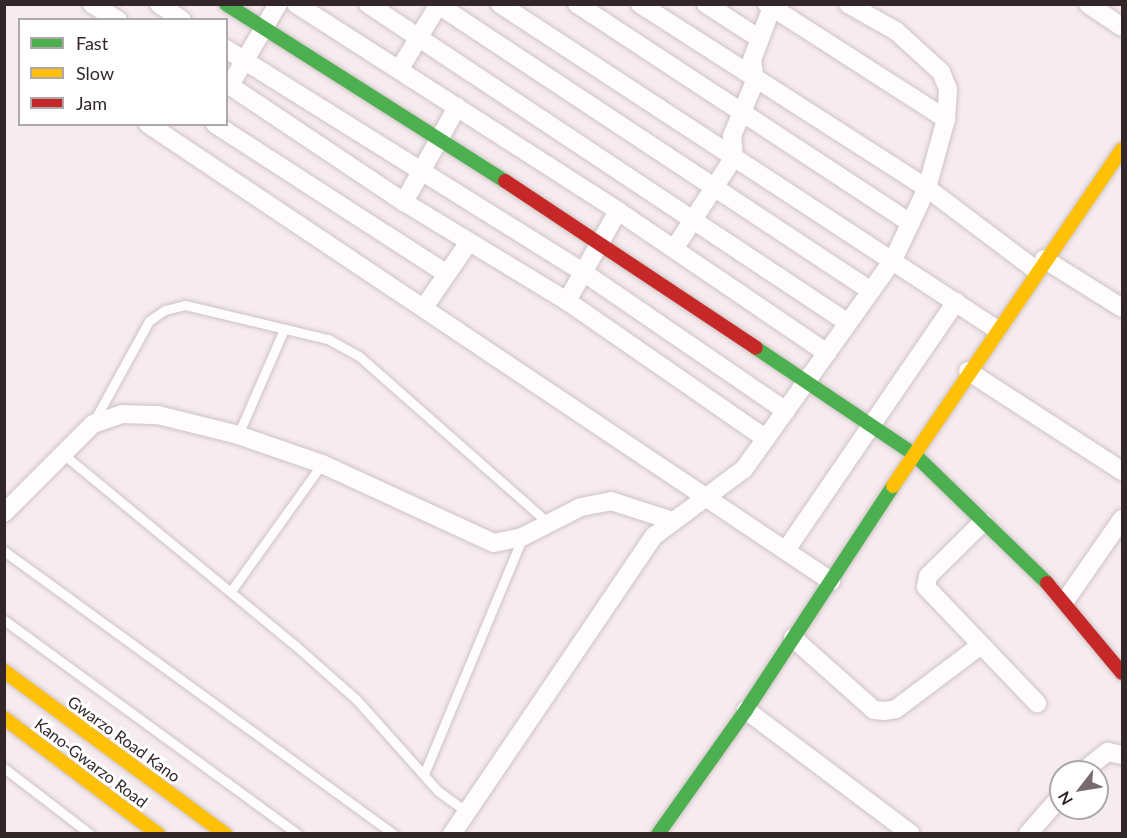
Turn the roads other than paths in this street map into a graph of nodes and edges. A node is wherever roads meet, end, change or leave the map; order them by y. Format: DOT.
graph roads {
  1 [pos="92,4"];
  2 [pos="159,4"];
  3 [pos="226,4"];
  4 [pos="278,4"];
  5 [pos="296,4"];
  6 [pos="369,4"];
  7 [pos="500,4"];
  8 [pos="577,4"];
  9 [pos="640,4"];
  10 [pos="706,4"];
  11 [pos="848,4"];
  12 [pos="1088,4"];
  13 [pos="438,5"];
  14 [pos="771,6"];
  15 [pos="115,18"];
  16 [pos="179,18"];
  17 [pos="1122,27"];
  18 [pos="263,29"];
  19 [pos="419,36"];
  20 [pos="760,39"];
  21 [pos="228,50"];
  22 [pos="244,61"];
  23 [pos="399,70"];
  24 [pos="755,81"];
  25 [pos="228,84"];
  26 [pos="457,107"];
  27 [pos="744,113"];
  28 [pos="946,119"];
  29 [pos="151,126"];
  30 [pos="218,126"];
  31 [pos="439,140"];
  32 [pos="1122,149"];
  33 [pos="734,157"];
  34 [pos="421,171"];
  35 [pos="716,186"];
  36 [pos="927,188"];
  37 [pos="404,202"];
  38 [pos="618,211"];
  39 [pos="694,220"];
  40 [pos="910,223"];
  41 [pos="469,242"];
  42 [pos="600,242"];
  43 [pos="674,249"];
  44 [pos="893,260"];
  45 [pos="1040,265"];
  46 [pos="583,272"];
  47 [pos="447,274"];
  48 [pos="871,291"];
  49 [pos="567,301"];
  50 [pos="956,302"];
  51 [pos="425,306"];
  52 [pos="1122,308"];
  53 [pos="848,323"];
  54 [pos="284,328"];
  55 [pos="996,329"];
  56 [pos="827,353"];
  57 [pos="968,371"];
  58 [pos="808,382"];
  59 [pos="786,411"];
  60 [pos="93,424"];
  61 [pos="869,424"];
  62 [pos="238,435"];
  63 [pos="766,439"];
  64 [pos="63,454"];
  65 [pos="914,454"];
  66 [pos="322,464"];
  67 [pos="1122,471"];
  68 [pos="705,494"];
  69 [pos="4,513"];
  70 [pos="1122,519"];
  71 [pos="673,521"];
  72 [pos="983,522"];
  73 [pos="550,525"];
  74 [pos="522,537"];
  75 [pos="786,550"];
  76 [pos="4,551"];
  77 [pos="831,581"];
  78 [pos="231,591"];
  79 [pos="1065,601"];
  80 [pos="4,620"];
  81 [pos="794,638"];
  82 [pos="981,645"];
  83 [pos="4,671"];
  84 [pos="1122,672"];
  85 [pos="1037,703"];
  86 [pos="746,711"];
  87 [pos="4,718"];
  88 [pos="1122,755"];
  89 [pos="1098,760"];
  90 [pos="4,768"];
  91 [pos="424,774"];
  92 [pos="1049,810"];
  93 [pos="467,812"];
  94 [pos="90,834"];
  95 [pos="158,834"];
  96 [pos="225,834"];
  97 [pos="297,834"];
  98 [pos="394,834"];
  99 [pos="452,834"];
  100 [pos="658,834"];
  101 [pos="911,834"];
  102 [pos="1028,834"];
  1 -- 15 [label="street"];
  2 -- 16 [label="street"];
  3 -- 18 [label="street"];
  4 -- 18 [label="street"];
  5 -- 23 [label="street"];
  6 -- 19 [label="street"];
  7 -- 33 [label="street"];
  8 -- 27 [label="street"];
  9 -- 24 [label="street"];
  10 -- 20 [label="street"];
  11 -- 28 [label="street"];
  12 -- 17 [label="street"];
  13 -- 19 [label="street"];
  13 -- 35 [label="street"];
  14 -- 20 [label="street"];
  14 -- 28 [label="street"];
  18 -- 22 [label="street"];
  18 -- 31 [label="street"];
  19 -- 23 [label="street"];
  19 -- 39 [label="street"];
  20 -- 24 [label="street"];
  21 -- 22 [label="street"];
  22 -- 25 [label="street"];
  22 -- 34 [label="street"];
  23 -- 26 [label="street"];
  24 -- 27 [label="street"];
  24 -- 36 [label="street"];
  25 -- 37 [label="street"];
  26 -- 31 [label="street"];
  26 -- 38 [label="street"];
  27 -- 33 [label="street"];
  27 -- 40 [label="street"];
  28 -- 36 [label="street"];
  29 -- 51 [label="street"];
  30 -- 47 [label="street"];
  31 -- 34 [label="street"];
  31 -- 42 [label="street"];
  32 -- 45 [label="street"];
  33 -- 35 [label="street"];
  33 -- 44 [label="street"];
  34 -- 37 [label="street"];
  34 -- 46 [label="street"];
  35 -- 39 [label="street"];
  35 -- 48 [label="street"];
  36 -- 40 [label="street"];
  36 -- 45 [label="street"];
  37 -- 41 [label="street"];
  38 -- 42 [label="street"];
  38 -- 43 [label="street"];
  39 -- 43 [label="street"];
  39 -- 53 [label="street"];
  40 -- 44 [label="street"];
  41 -- 47 [label="street"];
  41 -- 49 [label="street"];
  42 -- 46 [label="street"];
  42 -- 58 [label="street"];
  43 -- 56 [label="street"];
  44 -- 48 [label="street"];
  44 -- 50 [label="street"];
  45 -- 52 [label="street"];
  45 -- 55 [label="street"];
  46 -- 49 [label="street"];
  46 -- 59 [label="street"];
  47 -- 51 [label="street"];
  48 -- 53 [label="street"];
  49 -- 63 [label="street"];
  50 -- 55 [label="street"];
  50 -- 61 [label="street"];
  51 -- 68 [label="street"];
  53 -- 56 [label="street"];
  54 -- 60 [label="lane"];
  54 -- 62 [label="lane"];
  54 -- 73 [label="lane"];
  55 -- 57 [label="street"];
  56 -- 58 [label="street"];
  57 -- 65 [label="street"];
  57 -- 67 [label="street"];
  58 -- 59 [label="street"];
  58 -- 61 [label="street"];
  59 -- 63 [label="street"];
  60 -- 62 [label="street"];
  60 -- 64 [label="street"];
  61 -- 65 [label="street"];
  61 -- 75 [label="street"];
  62 -- 66 [label="street"];
  63 -- 68 [label="street"];
  64 -- 69 [label="street"];
  64 -- 78 [label="lane"];
  65 -- 72 [label="street"];
  65 -- 77 [label="street"];
  66 -- 74 [label="street"];
  66 -- 78 [label="lane"];
  68 -- 71 [label="street"];
  68 -- 75 [label="street"];
  70 -- 79 [label="street"];
  71 -- 73 [label="street"];
  71 -- 93 [label="street"];
  72 -- 79 [label="street"];
  72 -- 82 [label="street"];
  73 -- 74 [label="street"];
  74 -- 91 [label="lane"];
  75 -- 77 [label="street"];
  76 -- 98 [label="lane"];
  77 -- 81 [label="street"];
  78 -- 91 [label="lane"];
  79 -- 84 [label="street"];
  80 -- 97 [label="lane"];
  81 -- 82 [label="street"];
  81 -- 86 [label="street"];
  82 -- 85 [label="street"];
  83 -- 96 [label="street, Gwarzo Road Kano"];
  86 -- 100 [label="street"];
  86 -- 101 [label="street"];
  87 -- 95 [label="street, Kano-Gwarzo Road"];
  88 -- 89 [label="street"];
  90 -- 94 [label="lane"];
  91 -- 93 [label="lane"];
  92 -- 102 [label="street"];
  93 -- 99 [label="street"];
}
